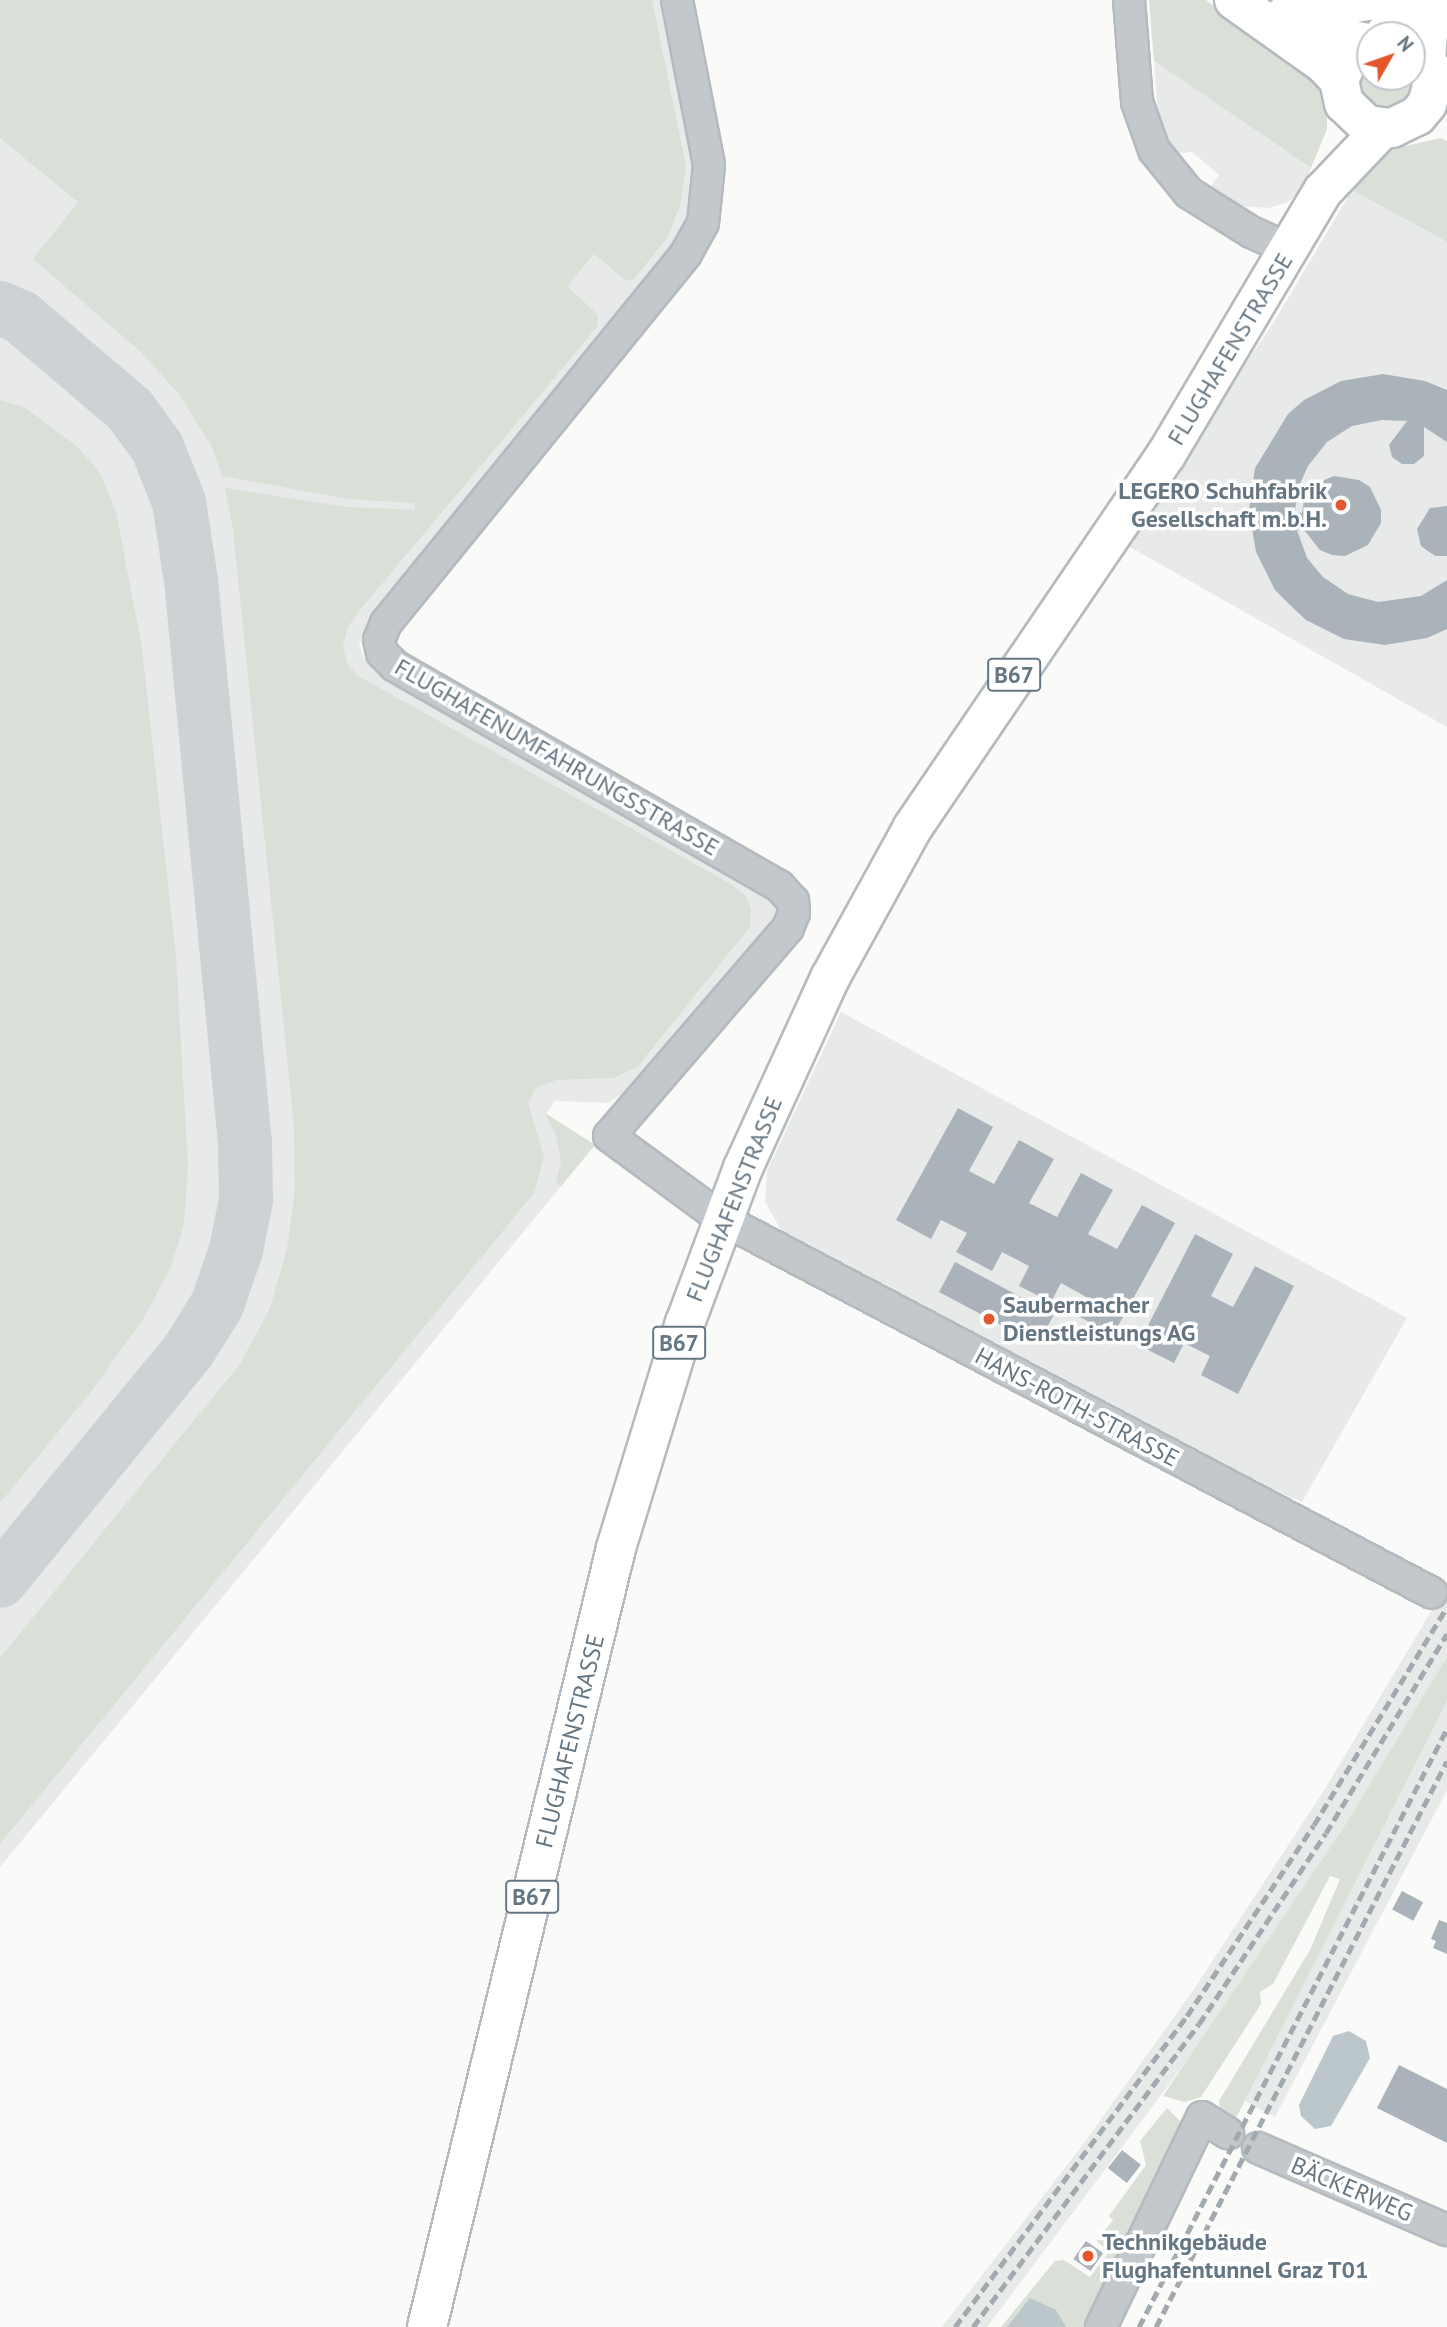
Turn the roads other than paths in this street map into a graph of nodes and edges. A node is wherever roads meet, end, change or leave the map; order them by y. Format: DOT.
graph roads {
  1 [pos="677,0"];
  2 [pos="1129,0"];
  3 [pos="1234,0"];
  4 [pos="1266,0"];
  5 [pos="1312,0"];
  6 [pos="1371,0"];
  7 [pos="1414,0"];
  8 [pos="1440,0"];
  9 [pos="1391,21"];
  10 [pos="1356,37"];
  11 [pos="1356,51"];
  12 [pos="1429,74"];
  13 [pos="1341,91"];
  14 [pos="1414,125"];
  15 [pos="1323,191"];
  16 [pos="1289,249"];
  17 [pos="722,1219"];
  18 [pos="1432,1593"];
  19 [pos="1228,2133"];
  20 [pos="1258,2148"];
  21 [pos="1447,2230"];
  22 [pos="428,2327"];
  23 [pos="1101,2327"];
  1 -- 17 [label="street, FLUGHAFENUMFAHRUNGSSTRASSE"];
  2 -- 16 [label="street"];
  3 -- 13 [label="main road"];
  4 -- 10 [label="main road"];
  5 -- 6 [label="main road"];
  7 -- 9 [label="main road, FLUGHAFENSTRASSE / B67"];
  8 -- 12 [label="main road, FLUGHAFENSTRASSE / B67"];
  11 -- 13 [label="main road, FLUGHAFENSTRASSE / B67"];
  12 -- 14 [label="main road, FLUGHAFENSTRASSE / B67"];
  13 -- 14 [label="main road"];
  13 -- 15 [label="main road, FLUGHAFENSTRASSE / B67"];
  14 -- 15 [label="main road, FLUGHAFENSTRASSE / B67"];
  15 -- 16 [label="main road, FLUGHAFENSTRASSE / B67"];
  16 -- 17 [label="main road, FLUGHAFENSTRASSE / B67"];
  17 -- 18 [label="street, HANS-ROTH-STRASSE"];
  17 -- 22 [label="main road, FLUGHAFENSTRASSE / B67"];
  19 -- 23 [label="street"];
  20 -- 21 [label="street, BÄCKERWEG"];
}
